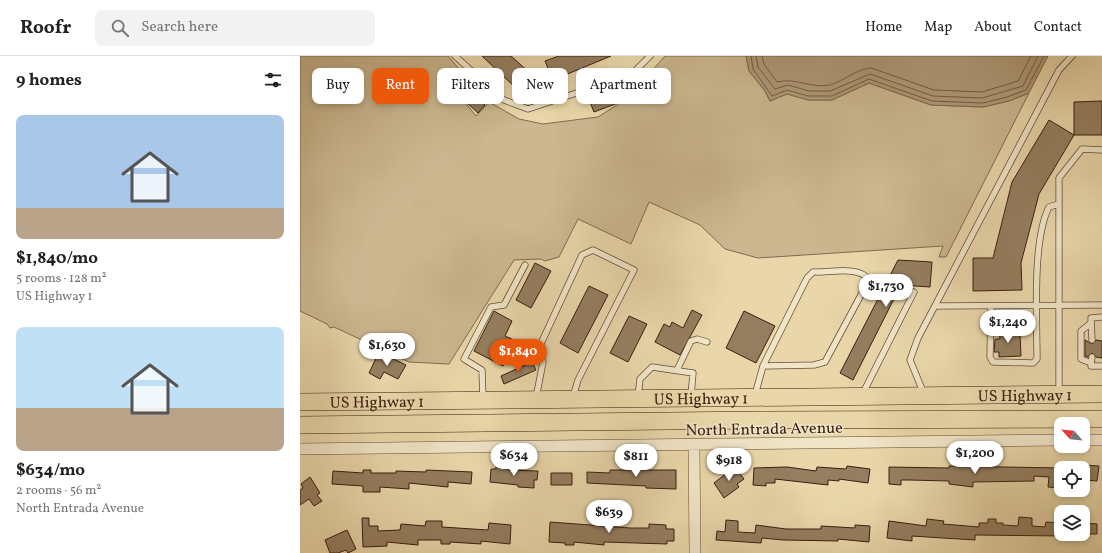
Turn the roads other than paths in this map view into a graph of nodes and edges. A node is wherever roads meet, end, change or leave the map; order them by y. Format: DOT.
graph roads {
  1 [pos="455,56"];
  2 [pos="650,56"];
  3 [pos="1072,56"];
  4 [pos="1102,150"];
  5 [pos="1059,204"];
  6 [pos="525,265"];
  7 [pos="914,292"];
  8 [pos="1037,305"];
  9 [pos="1058,305"];
  10 [pos="1102,305"];
  11 [pos="936,306"];
  12 [pos="991,306"];
  13 [pos="1102,318"];
  14 [pos="1091,323"];
  15 [pos="1092,340"];
  16 [pos="707,342"];
  17 [pos="763,366"];
  18 [pos="1102,366"];
  19 [pos="676,370"];
  20 [pos="1102,394"];
  21 [pos="1058,395"];
  22 [pos="925,396"];
  23 [pos="799,397"];
  24 [pos="861,397"];
  25 [pos="690,398"];
  26 [pos="755,398"];
  27 [pos="638,399"];
  28 [pos="483,400"];
  29 [pos="536,400"];
  30 [pos="573,400"];
  31 [pos="300,402"];
  32 [pos="1102,419"];
  33 [pos="722,420"];
  34 [pos="760,420"];
  35 [pos="300,425"];
  36 [pos="1054,440"];
  37 [pos="1090,440"];
  38 [pos="1102,440"];
  39 [pos="694,445"];
  40 [pos="300,449"];
  41 [pos="695,553"];
  1 -- 2 [label="lane"];
  3 -- 11 [label="lane"];
  4 -- 5 [label="lane"];
  5 -- 8 [label="lane"];
  5 -- 9 [label="lane"];
  6 -- 28 [label="lane"];
  7 -- 24 [label="lane"];
  8 -- 9 [label="lane"];
  8 -- 12 [label="lane"];
  8 -- 12 [label="lane"];
  9 -- 10 [label="lane"];
  9 -- 21 [label="lane"];
  11 -- 12 [label="lane"];
  11 -- 22 [label="lane"];
  13 -- 14 [label="lane"];
  14 -- 15 [label="lane"];
  14 -- 18 [label="lane"];
  16 -- 19 [label="lane"];
  17 -- 17 [label="lane"];
  17 -- 26 [label="lane"];
  19 -- 25 [label="lane"];
  19 -- 27 [label="lane"];
  20 -- 21 [label="main road, US Highway 1"];
  21 -- 22 [label="main road, US Highway 1"];
  22 -- 24 [label="main road, US Highway 1"];
  23 -- 24 [label="main road, US Highway 1"];
  23 -- 26 [label="main road, US Highway 1"];
  23 -- 34 [label="main road"];
  25 -- 26 [label="main road, US Highway 1"];
  25 -- 27 [label="main road, US Highway 1"];
  26 -- 33 [label="main road"];
  27 -- 30 [label="main road, US Highway 1"];
  28 -- 29 [label="main road, US Highway 1"];
  28 -- 31 [label="main road, US Highway 1"];
  29 -- 30 [label="main road, US Highway 1"];
  29 -- 30 [label="lane"];
  32 -- 34 [label="main road, US Highway 1"];
  33 -- 34 [label="main road, US Highway 1"];
  33 -- 35 [label="main road, US Highway 1"];
  36 -- 39 [label="street, North Entrada Avenue"];
  37 -- 38 [label="street"];
  39 -- 40 [label="street, North Entrada Avenue"];
  39 -- 41 [label="street"];
}
